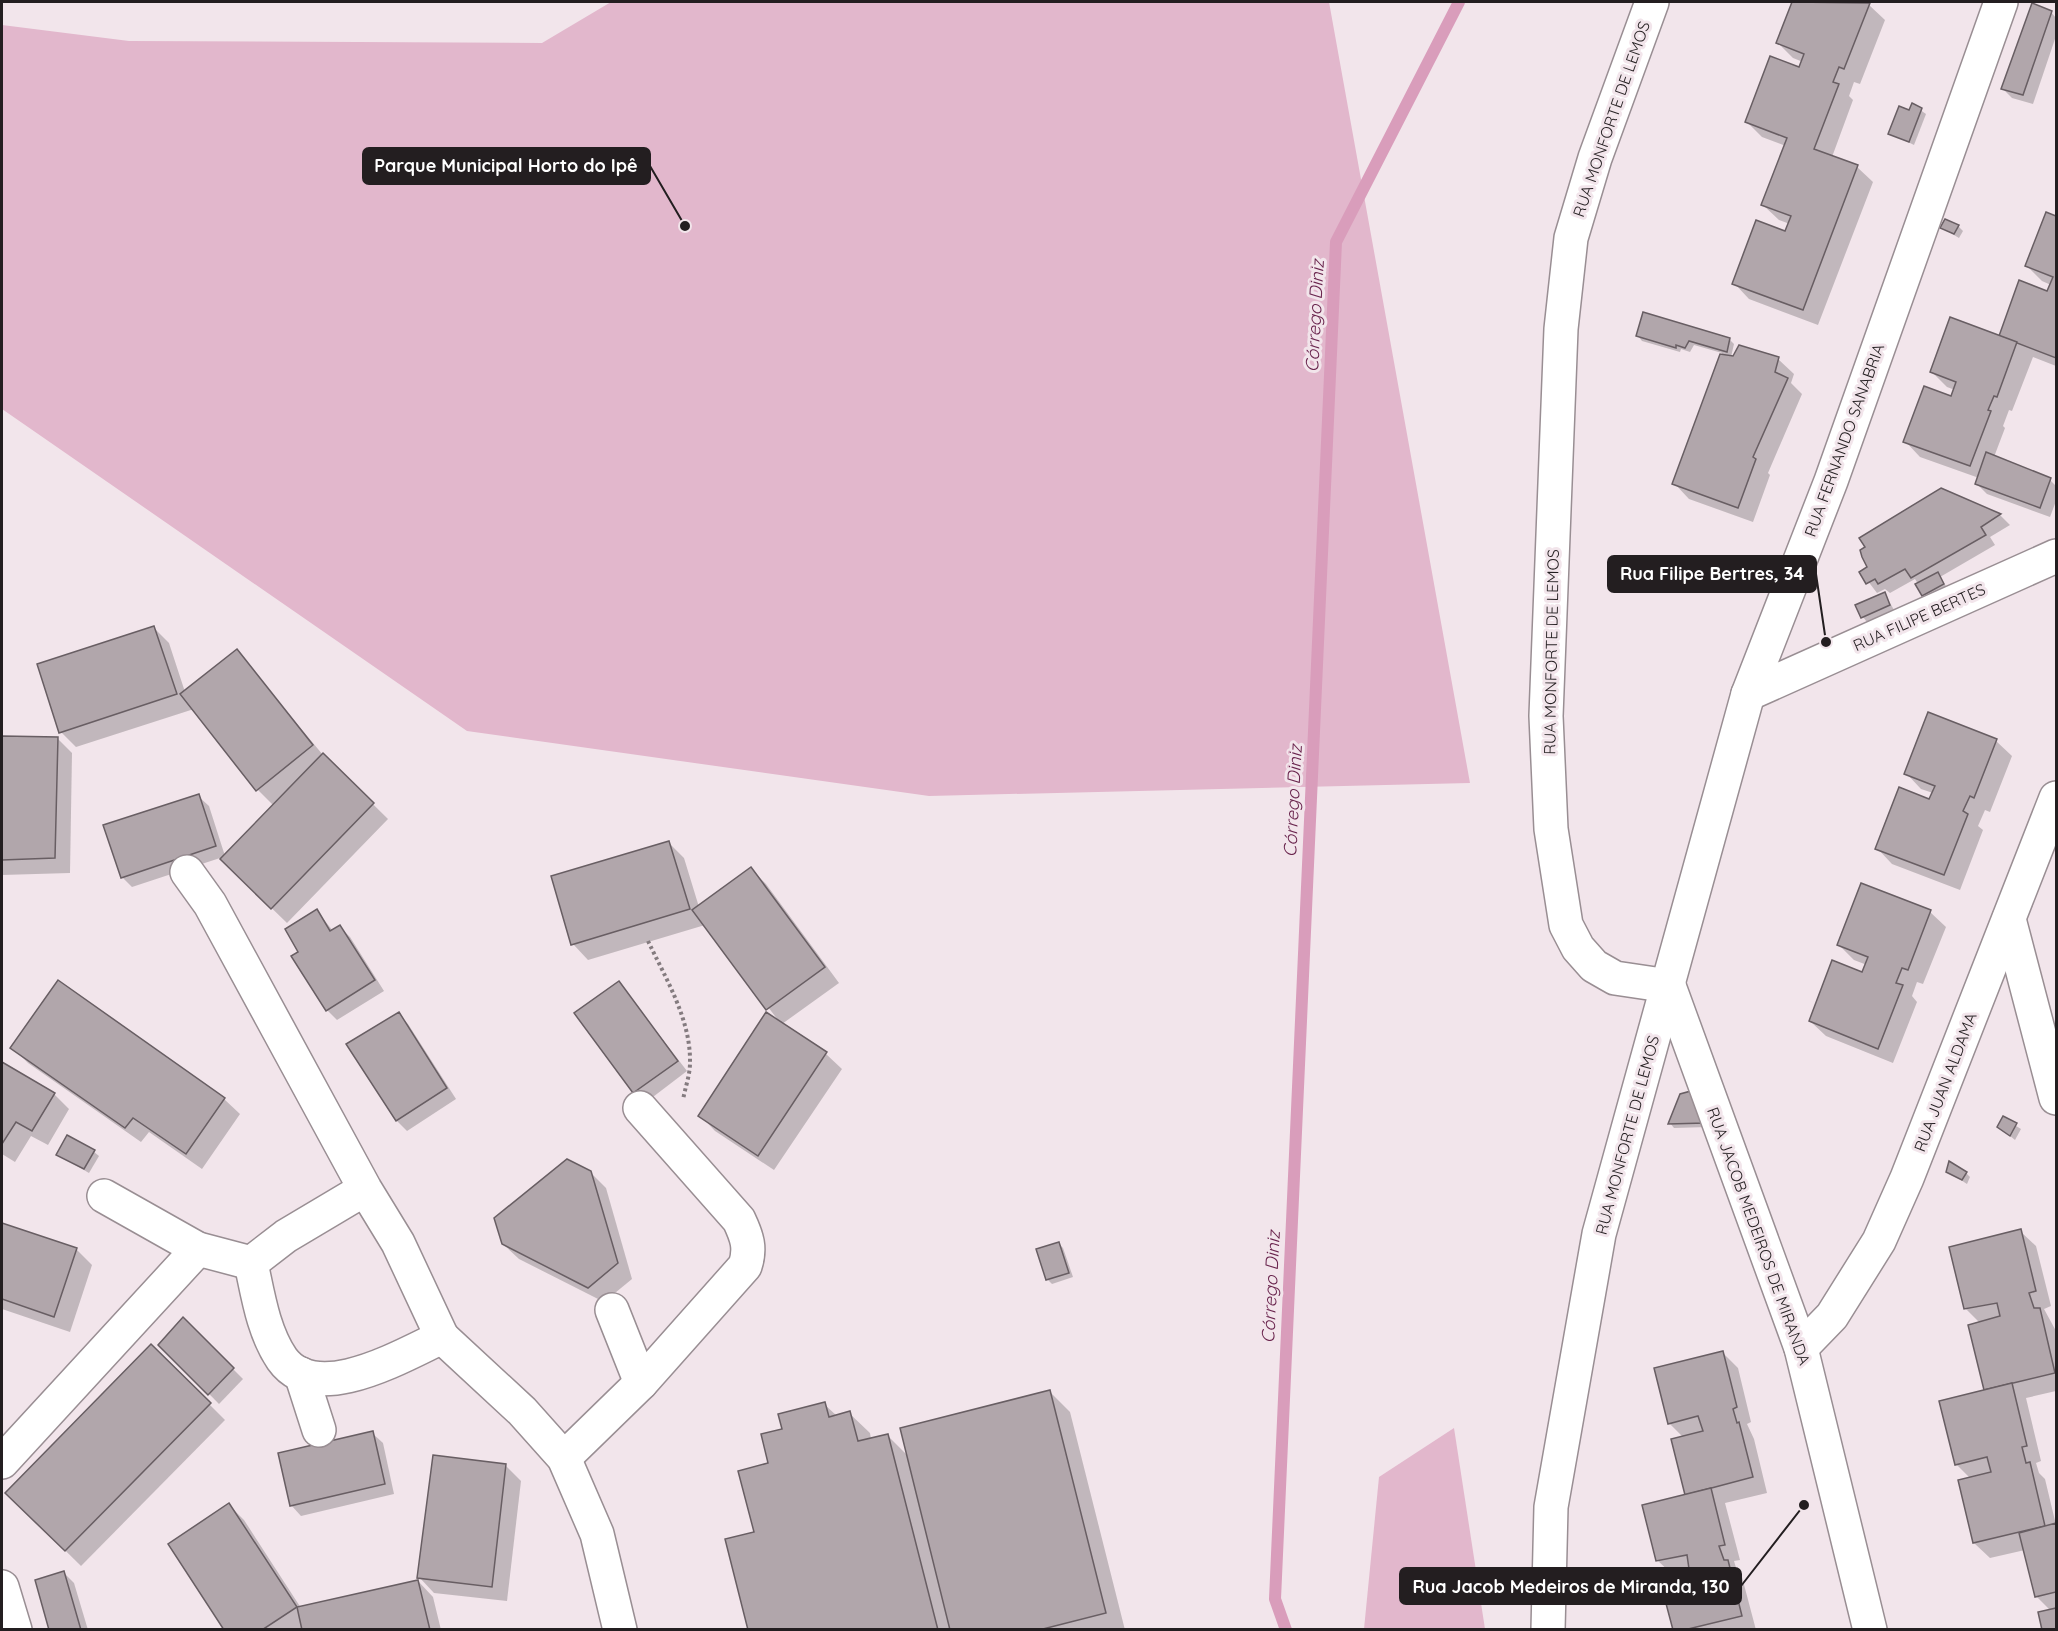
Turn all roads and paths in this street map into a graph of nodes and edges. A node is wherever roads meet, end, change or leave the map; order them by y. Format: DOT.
graph roads {
  1 [pos="1652,2"];
  2 [pos="2001,2"];
  3 [pos="2056,555"];
  4 [pos="1748,694"];
  5 [pos="2056,798"];
  6 [pos="187,872"];
  7 [pos="2009,919"];
  8 [pos="648,942"];
  9 [pos="1669,986"];
  10 [pos="2056,1098"];
  11 [pos="640,1108"];
  12 [pos="673,1144"];
  13 [pos="365,1189"];
  14 [pos="104,1197"];
  15 [pos="198,1249"];
  16 [pos="251,1263"];
  17 [pos="612,1310"];
  18 [pos="442,1337"];
  19 [pos="1801,1348"];
  20 [pos="301,1374"];
  21 [pos="641,1383"];
  22 [pos="319,1430"];
  23 [pos="564,1458"];
  24 [pos="2,1462"];
  25 [pos="2,1587"];
  26 [pos="15,1629"];
  27 [pos="620,1629"];
  28 [pos="1548,1629"];
  29 [pos="1870,1629"];
  1 -- 9 [label="street, RUA MONFORTE DE LEMOS"];
  2 -- 4 [label="street, RUA FERNANDO SANABRIA"];
  3 -- 4 [label="street, RUA FILIPE BERTES"];
  4 -- 9 [label="street, RUA FERNANDO SANABRIA"];
  5 -- 7 [label="street, RUA JUAN ALDAMA"];
  6 -- 13 [label="street"];
  7 -- 10 [label="street"];
  7 -- 19 [label="street, RUA JUAN ALDAMA"];
  8 -- 12 [label="path"];
  9 -- 19 [label="street, RUA JACOB MEDEIROS DE MIRANDA"];
  9 -- 28 [label="street, RUA MONFORTE DE LEMOS"];
  11 -- 12 [label="street"];
  12 -- 21 [label="street"];
  13 -- 16 [label="street"];
  13 -- 18 [label="street"];
  14 -- 15 [label="street"];
  15 -- 16 [label="street"];
  15 -- 24 [label="street"];
  16 -- 20 [label="street"];
  17 -- 21 [label="street"];
  18 -- 20 [label="street"];
  18 -- 23 [label="street"];
  19 -- 29 [label="street, RUA JACOB MEDEIROS DE MIRANDA"];
  20 -- 22 [label="street"];
  21 -- 23 [label="street"];
  23 -- 27 [label="street"];
  25 -- 26 [label="street"];
}
